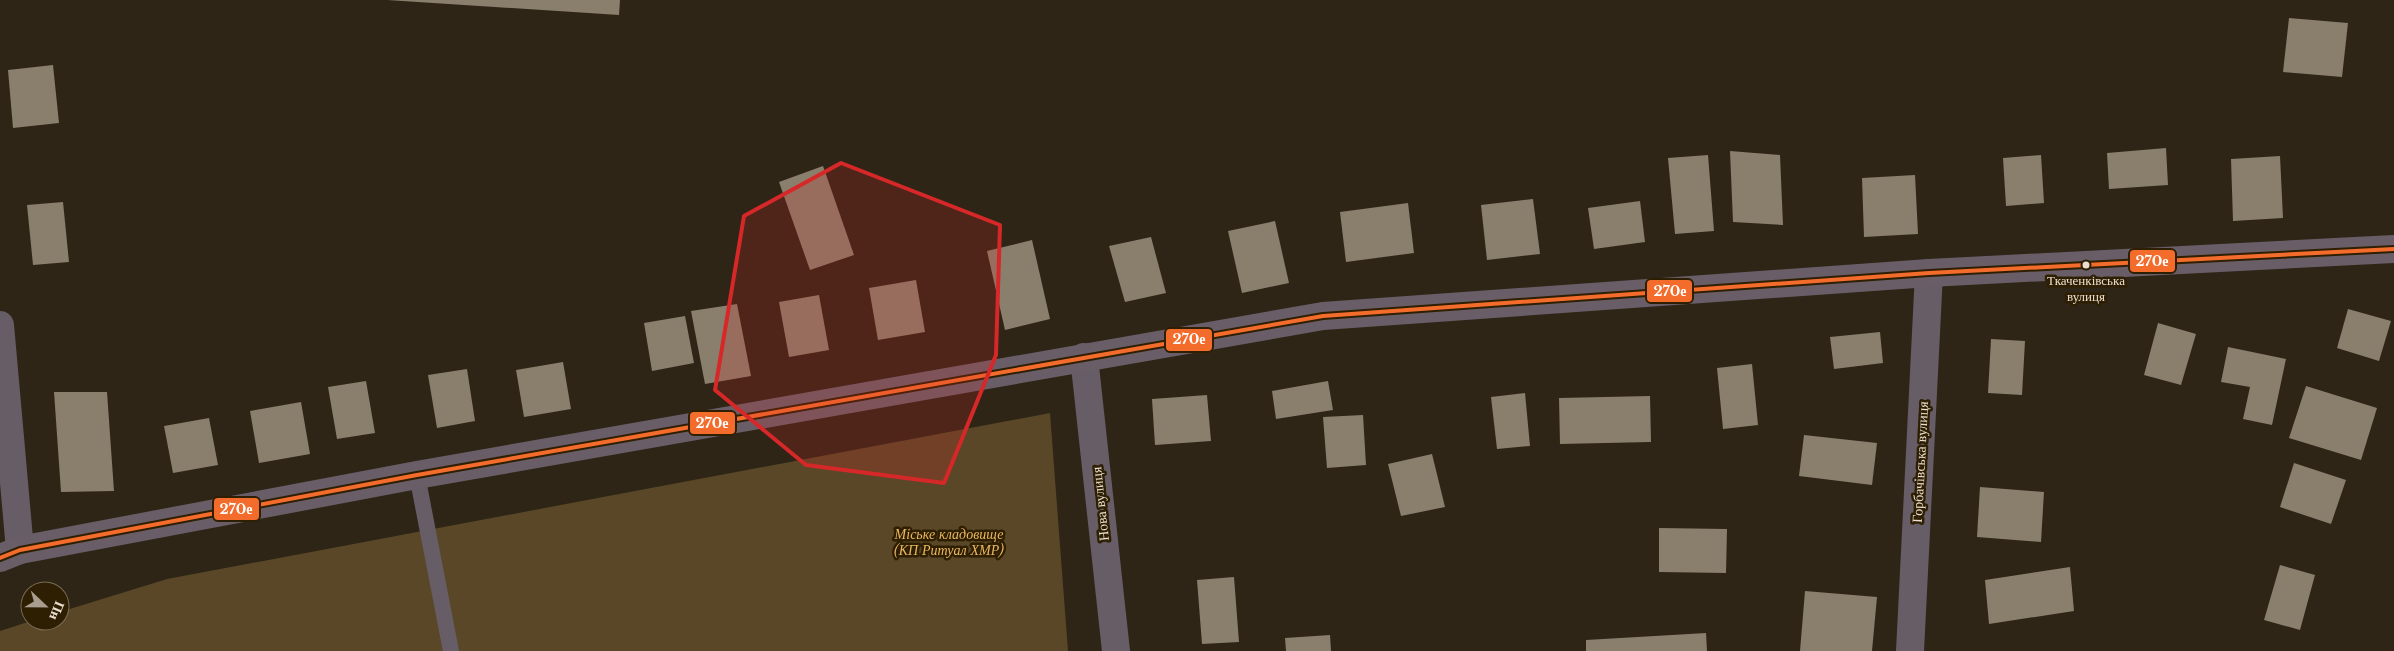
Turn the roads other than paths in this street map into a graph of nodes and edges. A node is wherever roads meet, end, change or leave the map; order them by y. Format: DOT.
graph roads {
  1 [pos="2394,249"];
  2 [pos="1929,273"];
  3 [pos="0,325"];
  4 [pos="1084,357"];
  5 [pos="417,475"];
  6 [pos="10,554"];
  7 [pos="451,651"];
  8 [pos="1116,651"];
  9 [pos="1910,651"];
  1 -- 2 [label="main road"];
  2 -- 4 [label="main road"];
  2 -- 9 [label="street, Горбачівська вулиця"];
  3 -- 6 [label="street"];
  4 -- 5 [label="main road"];
  4 -- 8 [label="street, Нова вулиця"];
  5 -- 6 [label="main road"];
  5 -- 7 [label="lane"];
}
